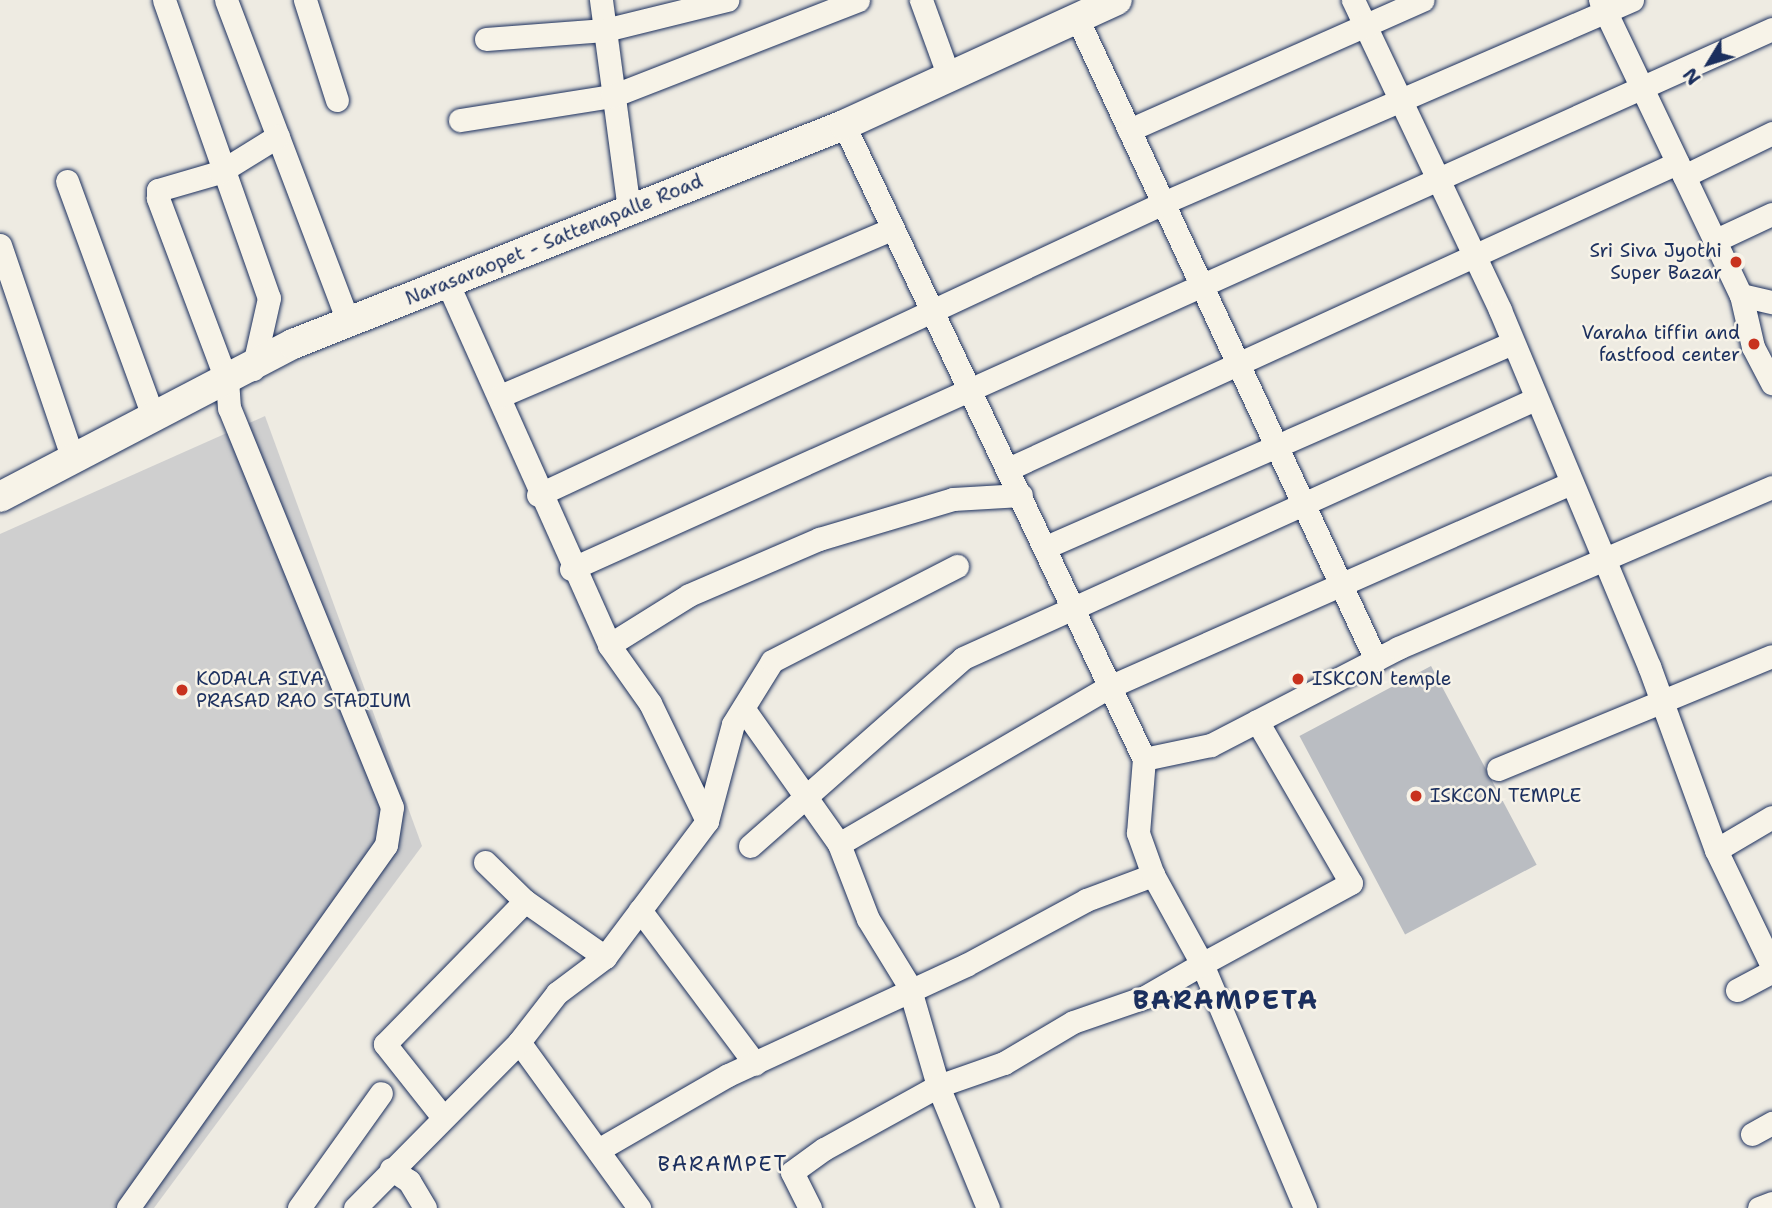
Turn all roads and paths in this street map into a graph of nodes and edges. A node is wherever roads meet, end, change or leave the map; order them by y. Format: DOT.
graph roads {
  1 [pos="164,0"];
  2 [pos="226,0"];
  3 [pos="305,0"];
  4 [pos="601,0"];
  5 [pos="727,0"];
  6 [pos="859,0"];
  7 [pos="921,0"];
  8 [pos="1117,0"];
  9 [pos="1353,0"];
  10 [pos="1422,0"];
  11 [pos="1632,0"];
  12 [pos="1603,6"];
  13 [pos="1077,18"];
  14 [pos="1364,26"];
  15 [pos="1772,29"];
  16 [pos="605,30"];
  17 [pos="486,39"];
  18 [pos="949,77"];
  19 [pos="1642,89"];
  20 [pos="612,96"];
  21 [pos="337,100"];
  22 [pos="1402,104"];
  23 [pos="460,120"];
  24 [pos="844,125"];
  25 [pos="1129,130"];
  26 [pos="1772,133"];
  27 [pos="278,136"];
  28 [pos="1680,170"];
  29 [pos="220,172"];
  30 [pos="1436,177"];
  31 [pos="67,181"];
  32 [pos="1163,203"];
  33 [pos="629,210"];
  34 [pos="1772,214"];
  35 [pos="893,228"];
  36 [pos="1714,241"];
  37 [pos="0,245"];
  38 [pos="1473,254"];
  39 [pos="447,282"];
  40 [pos="1201,285"];
  41 [pos="1741,295"];
  42 [pos="1772,302"];
  43 [pos="933,314"];
  44 [pos="348,322"];
  45 [pos="1512,343"];
  46 [pos="1239,366"];
  47 [pos="240,375"];
  48 [pos="1772,383"];
  49 [pos="970,392"];
  50 [pos="500,397"];
  51 [pos="1533,400"];
  52 [pos="154,419"];
  53 [pos="1277,448"];
  54 [pos="73,460"];
  55 [pos="1008,470"];
  56 [pos="1571,482"];
  57 [pos="1772,487"];
  58 [pos="538,495"];
  59 [pos="1021,495"];
  60 [pos="0,497"];
  61 [pos="1304,505"];
  62 [pos="1046,547"];
  63 [pos="1604,559"];
  64 [pos="957,566"];
  65 [pos="571,569"];
  66 [pos="1341,586"];
  67 [pos="1074,606"];
  68 [pos="609,645"];
  69 [pos="1772,656"];
  70 [pos="1376,660"];
  71 [pos="1110,687"];
  72 [pos="1662,703"];
  73 [pos="745,710"];
  74 [pos="1257,721"];
  75 [pos="1144,759"];
  76 [pos="1497,769"];
  77 [pos="808,796"];
  78 [pos="1772,817"];
  79 [pos="707,821"];
  80 [pos="839,844"];
  81 [pos="750,846"];
  82 [pos="1716,850"];
  83 [pos="485,862"];
  84 [pos="1153,875"];
  85 [pos="525,901"];
  86 [pos="640,910"];
  87 [pos="605,957"];
  88 [pos="1202,964"];
  89 [pos="1772,968"];
  90 [pos="909,986"];
  91 [pos="1737,990"];
  92 [pos="519,1042"];
  93 [pos="755,1063"];
  94 [pos="938,1086"];
  95 [pos="381,1093"];
  96 [pos="442,1116"];
  97 [pos="598,1150"];
  98 [pos="391,1169"];
  99 [pos="1772,1203"];
  100 [pos="128,1208"];
  101 [pos="299,1208"];
  102 [pos="355,1208"];
  103 [pos="425,1208"];
  104 [pos="639,1208"];
  105 [pos="810,1208"];
  106 [pos="988,1208"];
  107 [pos="1305,1208"];
  108 [pos="1759,1208"];
  1 -- 29 [label="street"];
  2 -- 27 [label="street"];
  3 -- 21 [label="street"];
  4 -- 16 [label="street"];
  5 -- 16 [label="street"];
  6 -- 20 [label="street"];
  7 -- 18 [label="street"];
  8 -- 13 [label="main road, Narasaraopet - Sattenapalle Road"];
  9 -- 14 [label="street"];
  10 -- 14 [label="street"];
  11 -- 12 [label="street"];
  12 -- 19 [label="street"];
  12 -- 22 [label="street"];
  13 -- 18 [label="main road, Narasaraopet - Sattenapalle Road"];
  13 -- 25 [label="street"];
  14 -- 22 [label="street"];
  14 -- 25 [label="street"];
  15 -- 19 [label="street"];
  16 -- 17 [label="street"];
  16 -- 20 [label="street"];
  18 -- 24 [label="main road, Narasaraopet - Sattenapalle Road"];
  19 -- 28 [label="street"];
  19 -- 30 [label="street"];
  20 -- 23 [label="street"];
  20 -- 33 [label="street"];
  22 -- 30 [label="street"];
  22 -- 32 [label="street"];
  24 -- 33 [label="main road, Narasaraopet - Sattenapalle Road"];
  24 -- 35 [label="street"];
  25 -- 32 [label="street"];
  26 -- 28 [label="street"];
  27 -- 29 [label="street"];
  27 -- 44 [label="street"];
  28 -- 36 [label="street"];
  28 -- 38 [label="street"];
  29 -- 47 [label="street"];
  29 -- 47 [label="street"];
  30 -- 38 [label="street"];
  30 -- 40 [label="street"];
  31 -- 52 [label="street"];
  32 -- 40 [label="street"];
  32 -- 43 [label="street"];
  33 -- 39 [label="main road, Narasaraopet - Sattenapalle Road"];
  34 -- 36 [label="street"];
  35 -- 43 [label="street"];
  35 -- 50 [label="street"];
  36 -- 41 [label="street"];
  37 -- 54 [label="street"];
  38 -- 45 [label="street"];
  38 -- 46 [label="street"];
  39 -- 44 [label="main road, Narasaraopet - Sattenapalle Road"];
  39 -- 50 [label="street"];
  40 -- 46 [label="street"];
  40 -- 49 [label="street"];
  41 -- 42 [label="street"];
  41 -- 48 [label="street"];
  43 -- 49 [label="street"];
  43 -- 58 [label="street"];
  44 -- 47 [label="main road, Narasaraopet - Sattenapalle Road"];
  45 -- 51 [label="street"];
  45 -- 53 [label="street"];
  46 -- 53 [label="street"];
  46 -- 55 [label="street"];
  47 -- 52 [label="main road, Narasaraopet - Sattenapalle Road"];
  47 -- 100 [label="street"];
  49 -- 55 [label="street"];
  49 -- 65 [label="street"];
  50 -- 58 [label="street"];
  51 -- 56 [label="street"];
  51 -- 61 [label="street"];
  52 -- 54 [label="main road, Narasaraopet - Sattenapalle Road"];
  53 -- 61 [label="street"];
  53 -- 62 [label="street"];
  54 -- 60 [label="main road, Narasaraopet - Sattenapalle Road"];
  55 -- 59 [label="street"];
  56 -- 63 [label="street"];
  56 -- 66 [label="street"];
  57 -- 63 [label="street"];
  58 -- 65 [label="street"];
  59 -- 62 [label="street"];
  59 -- 68 [label="street"];
  61 -- 66 [label="street"];
  61 -- 67 [label="street"];
  62 -- 67 [label="street"];
  63 -- 70 [label="street"];
  63 -- 72 [label="street"];
  64 -- 73 [label="street"];
  65 -- 68 [label="street"];
  66 -- 70 [label="street"];
  66 -- 71 [label="street"];
  67 -- 71 [label="street"];
  67 -- 77 [label="street"];
  68 -- 79 [label="street"];
  69 -- 72 [label="street"];
  70 -- 74 [label="street"];
  71 -- 75 [label="street"];
  71 -- 80 [label="street"];
  72 -- 76 [label="street"];
  72 -- 82 [label="street"];
  73 -- 77 [label="street"];
  73 -- 79 [label="street"];
  74 -- 75 [label="street"];
  74 -- 88 [label="street"];
  75 -- 84 [label="street"];
  77 -- 80 [label="street"];
  77 -- 81 [label="street"];
  78 -- 82 [label="street"];
  79 -- 86 [label="street"];
  80 -- 90 [label="street"];
  82 -- 89 [label="street"];
  83 -- 85 [label="street"];
  84 -- 88 [label="street"];
  84 -- 90 [label="street"];
  85 -- 87 [label="street"];
  85 -- 96 [label="street"];
  86 -- 87 [label="street"];
  86 -- 93 [label="street"];
  87 -- 92 [label="street"];
  88 -- 94 [label="street"];
  88 -- 107 [label="street"];
  89 -- 91 [label="street"];
  90 -- 93 [label="street"];
  90 -- 94 [label="street"];
  92 -- 96 [label="street"];
  92 -- 97 [label="street"];
  93 -- 97 [label="street"];
  94 -- 105 [label="street"];
  94 -- 106 [label="street"];
  95 -- 101 [label="street"];
  96 -- 98 [label="street"];
  97 -- 104 [label="street"];
  98 -- 102 [label="street"];
  98 -- 103 [label="street"];
  99 -- 108 [label="street"];
}
